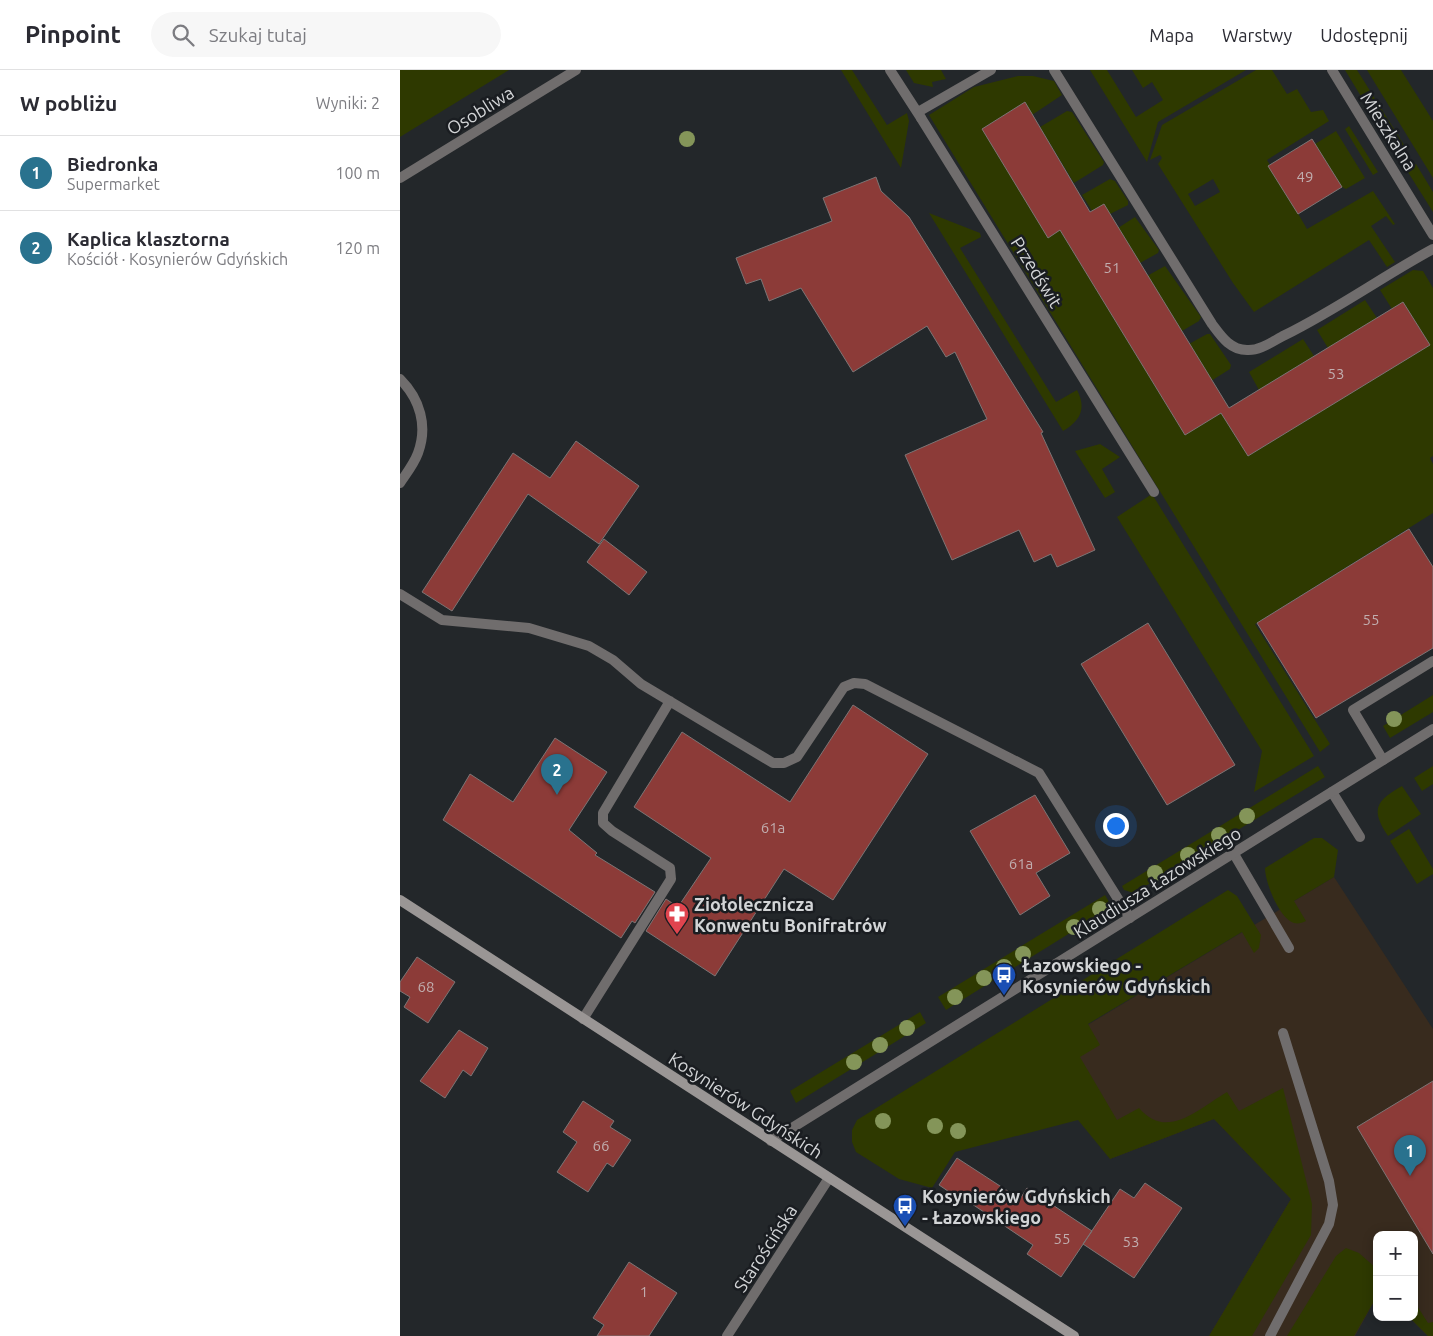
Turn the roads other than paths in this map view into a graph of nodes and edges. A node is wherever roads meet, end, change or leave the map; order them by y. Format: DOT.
graph roads {
  1 [pos="576,70"];
  2 [pos="890,70"];
  3 [pos="991,70"];
  4 [pos="1054,70"];
  5 [pos="1332,70"];
  6 [pos="919,115"];
  7 [pos="400,178"];
  8 [pos="1433,235"];
  9 [pos="1433,249"];
  10 [pos="400,379"];
  11 [pos="400,483"];
  12 [pos="1154,492"];
  13 [pos="400,594"];
  14 [pos="1433,661"];
  15 [pos="670,701"];
  16 [pos="1433,730"];
  17 [pos="1383,760"];
  18 [pos="1332,792"];
  19 [pos="1360,837"];
  20 [pos="1234,854"];
  21 [pos="400,900"];
  22 [pos="1130,918"];
  23 [pos="1290,948"];
  24 [pos="583,1019"];
  25 [pos="1283,1033"];
  26 [pos="771,1141"];
  27 [pos="829,1178"];
  28 [pos="727,1336"];
  29 [pos="1074,1336"];
  30 [pos="1270,1336"];
  1 -- 7 [label="street, Osobliwa"];
  2 -- 6 [label="street, Przedświt"];
  3 -- 6 [label="street"];
  4 -- 9 [label="street"];
  5 -- 8 [label="street, Mieszkalna"];
  6 -- 12 [label="street, Przedświt"];
  10 -- 11 [label="street"];
  13 -- 15 [label="street"];
  14 -- 17 [label="street"];
  15 -- 22 [label="street"];
  15 -- 24 [label="street"];
  16 -- 17 [label="street, Klaudiusza Łazowskiego"];
  17 -- 18 [label="street, Klaudiusza Łazowskiego"];
  18 -- 19 [label="street"];
  18 -- 20 [label="street, Klaudiusza Łazowskiego"];
  20 -- 22 [label="street, Klaudiusza Łazowskiego"];
  20 -- 23 [label="street"];
  21 -- 24 [label="street, Kosynierów Gdyńskich"];
  22 -- 26 [label="street, Klaudiusza Łazowskiego"];
  24 -- 26 [label="street, Kosynierów Gdyńskich"];
  25 -- 30 [label="street"];
  26 -- 27 [label="street, Kosynierów Gdyńskich"];
  27 -- 28 [label="street, Starościńska"];
  27 -- 29 [label="street, Kosynierów Gdyńskich"];
}
